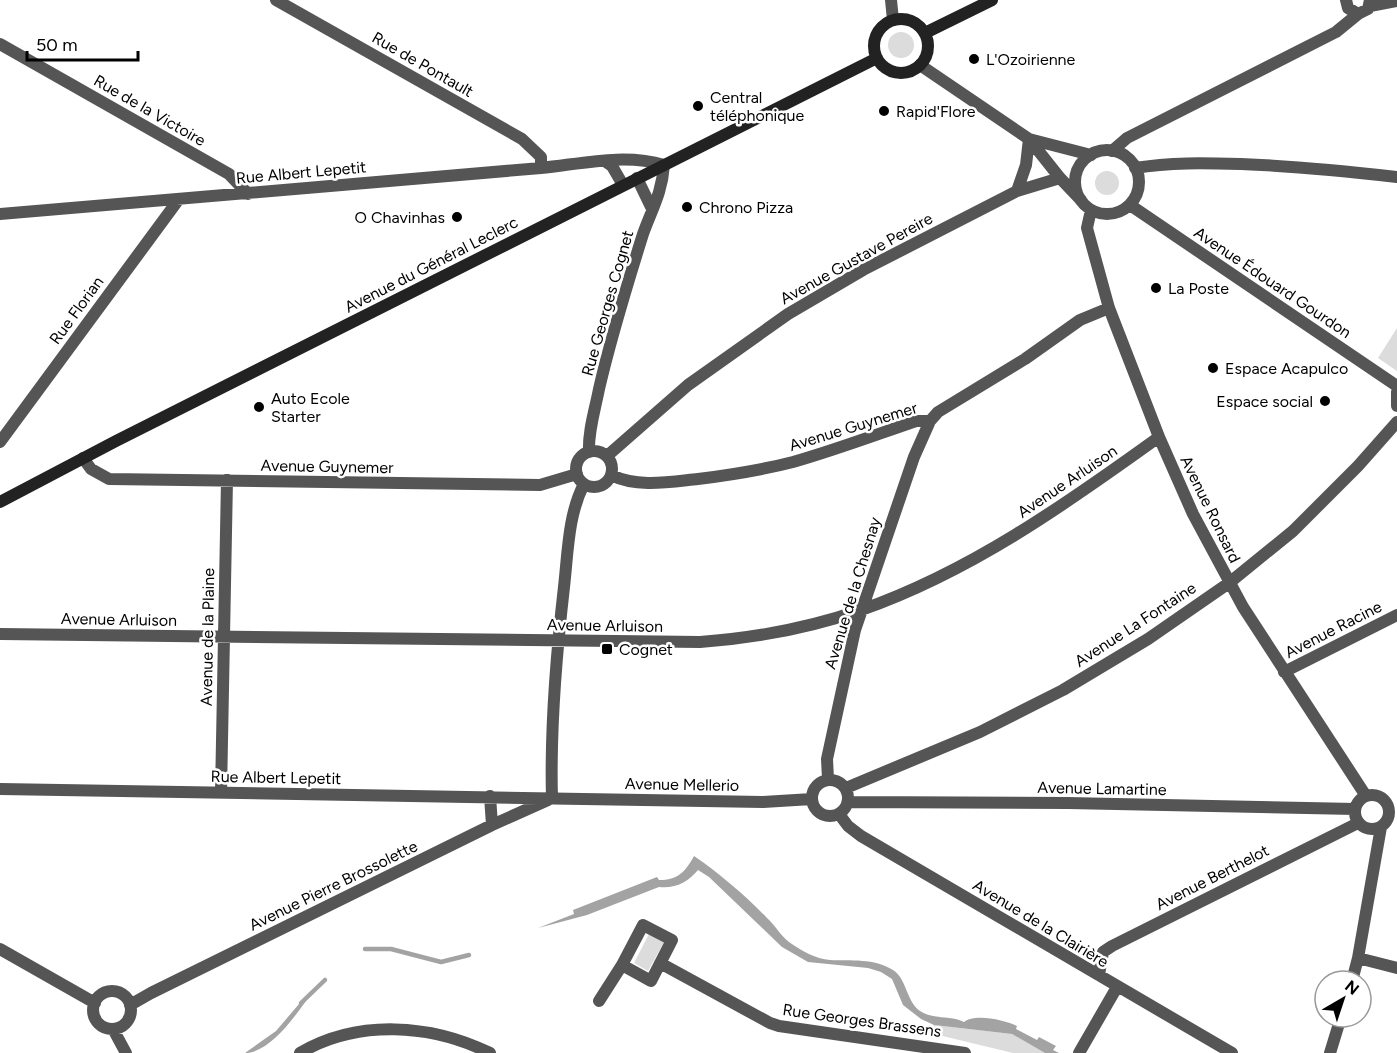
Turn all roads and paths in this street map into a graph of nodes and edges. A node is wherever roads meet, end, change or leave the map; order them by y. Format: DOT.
graph roads {
  1 [pos="276,0"];
  2 [pos="891,0"];
  3 [pos="992,0"];
  4 [pos="1346,0"];
  5 [pos="1397,1"];
  6 [pos="1370,3"];
  7 [pos="1358,14"];
  8 [pos="893,20"];
  9 [pos="925,33"];
  10 [pos="0,44"];
  11 [pos="878,58"];
  12 [pos="920,65"];
  13 [pos="1029,139"];
  14 [pos="1112,151"];
  15 [pos="1091,155"];
  16 [pos="605,161"];
  17 [pos="664,165"];
  18 [pos="541,168"];
  19 [pos="1135,168"];
  20 [pos="1397,177"];
  21 [pos="637,178"];
  22 [pos="1060,178"];
  23 [pos="623,185"];
  24 [pos="1017,191"];
  25 [pos="248,194"];
  26 [pos="179,199"];
  27 [pos="1081,200"];
  28 [pos="1130,205"];
  29 [pos="652,209"];
  30 [pos="1091,210"];
  31 [pos="0,214"];
  32 [pos="1109,308"];
  33 [pos="1397,386"];
  34 [pos="1397,392"];
  35 [pos="1397,406"];
  36 [pos="930,421"];
  37 [pos="1397,422"];
  38 [pos="1159,437"];
  39 [pos="0,442"];
  40 [pos="589,452"];
  41 [pos="607,456"];
  42 [pos="83,458"];
  43 [pos="611,475"];
  44 [pos="581,479"];
  45 [pos="227,480"];
  46 [pos="0,502"];
  47 [pos="1228,583"];
  48 [pos="861,610"];
  49 [pos="1397,615"];
  50 [pos="0,634"];
  51 [pos="224,636"];
  52 [pos="559,642"];
  53 [pos="1284,672"];
  54 [pos="828,779"];
  55 [pos="846,788"];
  56 [pos="0,789"];
  57 [pos="221,793"];
  58 [pos="490,796"];
  59 [pos="1366,796"];
  60 [pos="552,798"];
  61 [pos="812,799"];
  62 [pos="848,802"];
  63 [pos="1393,807"];
  64 [pos="1354,809"];
  65 [pos="839,814"];
  66 [pos="1358,823"];
  67 [pos="492,825"];
  68 [pos="1381,827"];
  69 [pos="0,949"];
  70 [pos="1358,958"];
  71 [pos="660,963"];
  72 [pos="622,965"];
  73 [pos="1397,968"];
  74 [pos="1355,969"];
  75 [pos="1099,975"];
  76 [pos="1117,987"];
  77 [pos="599,1001"];
  78 [pos="95,1003"];
  79 [pos="130,1005"];
  80 [pos="113,1029"];
  81 [pos="1337,1029"];
  82 [pos="126,1053"];
  83 [pos="300,1053"];
  84 [pos="490,1053"];
  85 [pos="965,1053"];
  86 [pos="1079,1053"];
  87 [pos="1232,1053"];
  88 [pos="1330,1053"];
  1 -- 18 [label="street, Rue de Pontault"];
  2 -- 8 [label="street"];
  3 -- 9 [label="street"];
  4 -- 7 [label="street"];
  5 -- 6 [label="street"];
  6 -- 7 [label="street"];
  7 -- 14 [label="street"];
  8 -- 9 [label="street"];
  8 -- 11 [label="street"];
  9 -- 12 [label="street"];
  10 -- 25 [label="street, Rue de la Victoire"];
  11 -- 12 [label="street"];
  11 -- 17 [label="street, Avenue du Général Leclerc"];
  12 -- 13 [label="street"];
  13 -- 15 [label="street"];
  13 -- 22 [label="street"];
  13 -- 24 [label="street"];
  14 -- 15 [label="street"];
  14 -- 19 [label="street"];
  15 -- 27 [label="street"];
  16 -- 17 [label="street, Rue Albert Lepetit"];
  16 -- 18 [label="street, Rue Albert Lepetit"];
  16 -- 23 [label="street"];
  17 -- 21 [label="street, Avenue du Général Leclerc"];
  17 -- 29 [label="street, Rue Georges Cognet"];
  18 -- 25 [label="street, Rue Albert Lepetit"];
  19 -- 20 [label="street"];
  19 -- 28 [label="street"];
  21 -- 23 [label="street, Avenue du Général Leclerc"];
  21 -- 29 [label="street"];
  22 -- 24 [label="street, Avenue Gustave Pereire"];
  22 -- 27 [label="street"];
  23 -- 42 [label="street, Avenue du Général Leclerc"];
  24 -- 41 [label="street, Avenue Gustave Pereire"];
  25 -- 26 [label="street, Rue Albert Lepetit"];
  26 -- 31 [label="street, Rue Albert Lepetit"];
  26 -- 39 [label="street, Rue Florian"];
  27 -- 30 [label="street"];
  28 -- 30 [label="street"];
  28 -- 33 [label="street, Avenue Édouard Gourdon"];
  29 -- 40 [label="street, Rue Georges Cognet"];
  30 -- 32 [label="street, Avenue Ronsard"];
  32 -- 36 [label="street, Avenue Guynemer"];
  32 -- 38 [label="street, Avenue Ronsard"];
  34 -- 35 [label="street"];
  36 -- 43 [label="street, Avenue Guynemer"];
  36 -- 48 [label="street, Avenue de la Chesnay"];
  37 -- 47 [label="street, Avenue La Fontaine"];
  38 -- 47 [label="street, Avenue Ronsard"];
  38 -- 48 [label="street, Avenue Arluison"];
  40 -- 41 [label="street"];
  40 -- 44 [label="street"];
  41 -- 43 [label="street"];
  42 -- 45 [label="street, Avenue Guynemer"];
  42 -- 46 [label="street, Avenue du Général Leclerc"];
  43 -- 44 [label="street"];
  44 -- 45 [label="street, Avenue Guynemer"];
  44 -- 52 [label="street"];
  45 -- 51 [label="street, Avenue de la Plaine"];
  47 -- 53 [label="street, Avenue Ronsard"];
  47 -- 55 [label="street, Avenue La Fontaine"];
  48 -- 52 [label="street, Avenue Arluison"];
  48 -- 54 [label="street, Avenue de la Chesnay"];
  49 -- 53 [label="street, Avenue Racine"];
  50 -- 51 [label="street, Avenue Arluison"];
  51 -- 52 [label="street, Avenue Arluison"];
  51 -- 57 [label="street, Avenue de la Plaine"];
  52 -- 60 [label="street"];
  53 -- 59 [label="street, Avenue Ronsard"];
  54 -- 55 [label="street"];
  54 -- 61 [label="street"];
  55 -- 62 [label="street"];
  56 -- 57 [label="street, Rue Albert Lepetit"];
  57 -- 58 [label="street, Rue Albert Lepetit"];
  58 -- 60 [label="street, Rue Albert Lepetit"];
  58 -- 67 [label="street"];
  59 -- 63 [label="street"];
  59 -- 64 [label="street"];
  60 -- 61 [label="street, Avenue Mellerio"];
  60 -- 67 [label="street, Avenue Pierre Brossolette"];
  61 -- 65 [label="street"];
  62 -- 64 [label="street, Avenue Lamartine"];
  62 -- 65 [label="street"];
  63 -- 68 [label="street"];
  64 -- 66 [label="street"];
  65 -- 75 [label="street, Avenue de la Clairière"];
  66 -- 68 [label="street"];
  66 -- 75 [label="street, Avenue Berthelot"];
  67 -- 79 [label="street, Avenue Pierre Brossolette"];
  68 -- 70 [label="street"];
  69 -- 78 [label="street"];
  70 -- 73 [label="street"];
  70 -- 74 [label="street"];
  71 -- 72 [label="street"];
  71 -- 72 [label="street"];
  71 -- 85 [label="street, Rue Georges Brassens"];
  72 -- 77 [label="street"];
  75 -- 76 [label="street, Avenue de la Clairière"];
  76 -- 86 [label="street"];
  76 -- 87 [label="street, Avenue de la Clairière"];
  78 -- 79 [label="street"];
  78 -- 80 [label="street"];
  79 -- 80 [label="street"];
  80 -- 82 [label="street"];
  81 -- 88 [label="street"];
  83 -- 84 [label="street"];
}
